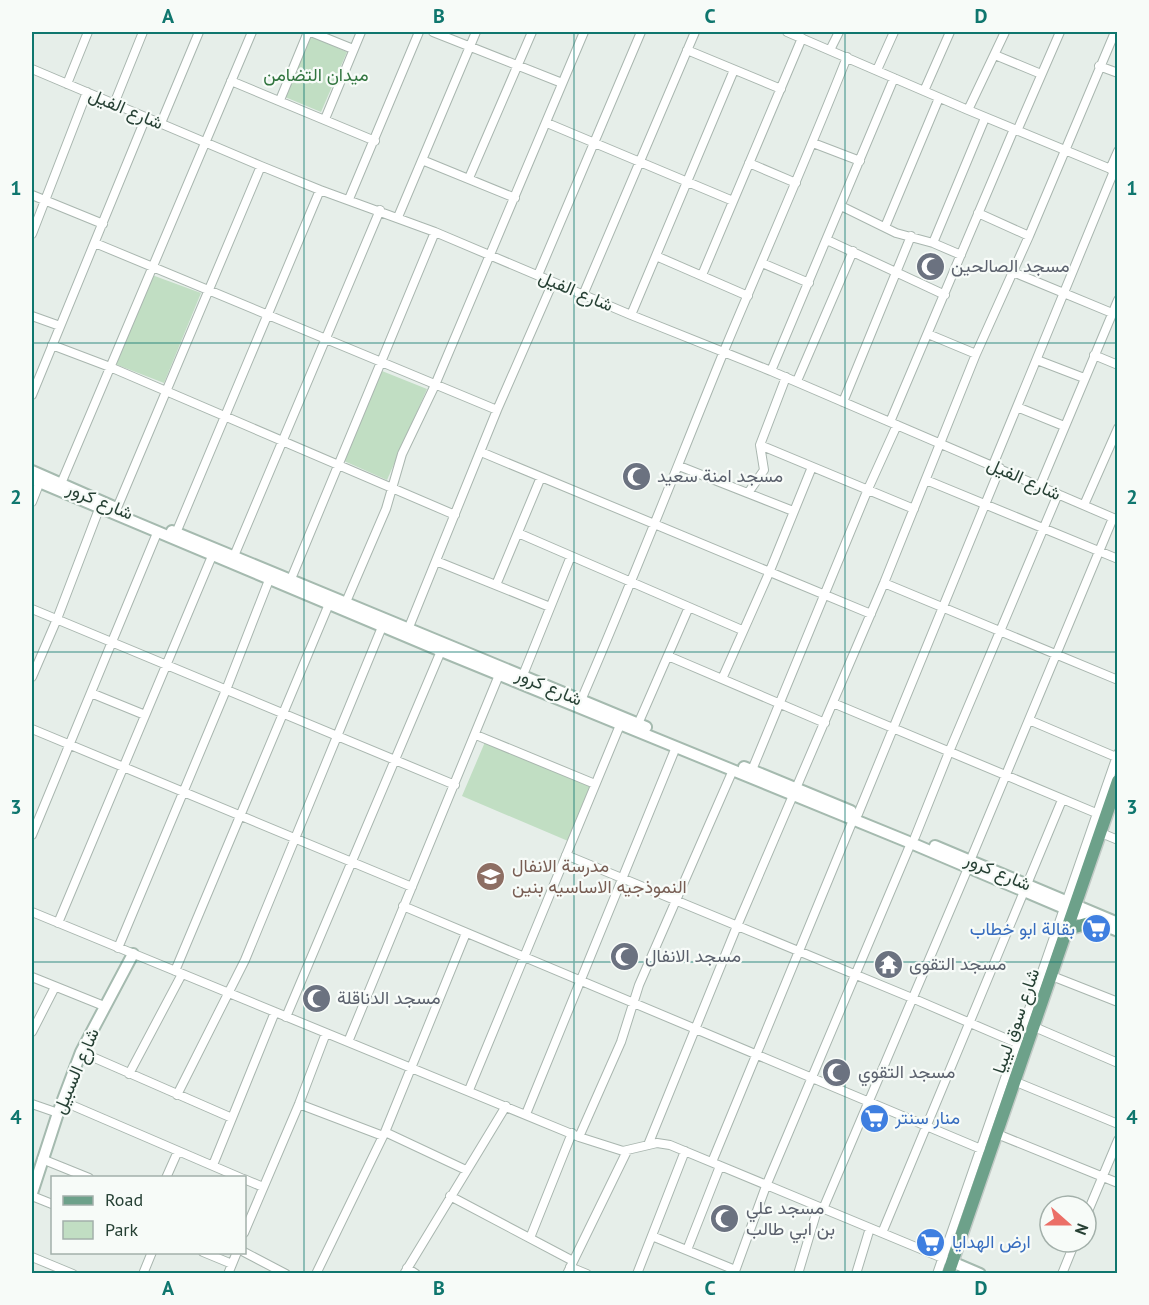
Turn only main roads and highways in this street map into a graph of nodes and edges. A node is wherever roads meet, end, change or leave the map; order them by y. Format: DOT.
graph roads {
  1 [pos="36,477"];
  2 [pos="60,487"];
  3 [pos="406,632"];
  4 [pos="521,680"];
  5 [pos="579,704"];
  6 [pos="1118,781"];
  7 [pos="795,792"];
  8 [pos="1118,801"];
  9 [pos="1112,838"];
  10 [pos="1073,907"];
  11 [pos="1098,923"];
  12 [pos="1118,923"];
  13 [pos="1075,927"];
  14 [pos="1118,931"];
  15 [pos="133,954"];
  16 [pos="35,1170"];
  17 [pos="32,1194"];
  18 [pos="951,1266"];
  19 [pos="980,1274"];
  1 -- 2 [label="main road, شارع كرور"];
  2 -- 3 [label="main road, شارع كرور"];
  2 -- 3 [label="main road, شارع كرور"];
  3 -- 4 [label="main road, شارع كرور"];
  3 -- 4 [label="main road, شارع كرور"];
  4 -- 5 [label="main road, شارع كرور"];
  5 -- 7 [label="main road, شارع كرور"];
  5 -- 7 [label="main road, شارع كرور"];
  6 -- 10 [label="main road, شارع سوق ليبيا"];
  7 -- 10 [label="main road, شارع كرور"];
  8 -- 9 [label="main road, شارع سوق ليبيا"];
  9 -- 10 [label="main road, شارع سوق ليبيا"];
  10 -- 11 [label="main road"];
  10 -- 12 [label="main road"];
  10 -- 13 [label="main road, شارع سوق ليبيا"];
  10 -- 18 [label="main road, شارع سوق ليبيا"];
  11 -- 13 [label="main road"];
  11 -- 14 [label="main road"];
  13 -- 18 [label="main road, شارع سوق ليبيا"];
  15 -- 16 [label="main road, شارع السبيل"];
  16 -- 17 [label="main road, شارع السبيل"];
  18 -- 19 [label="main road"];
}
